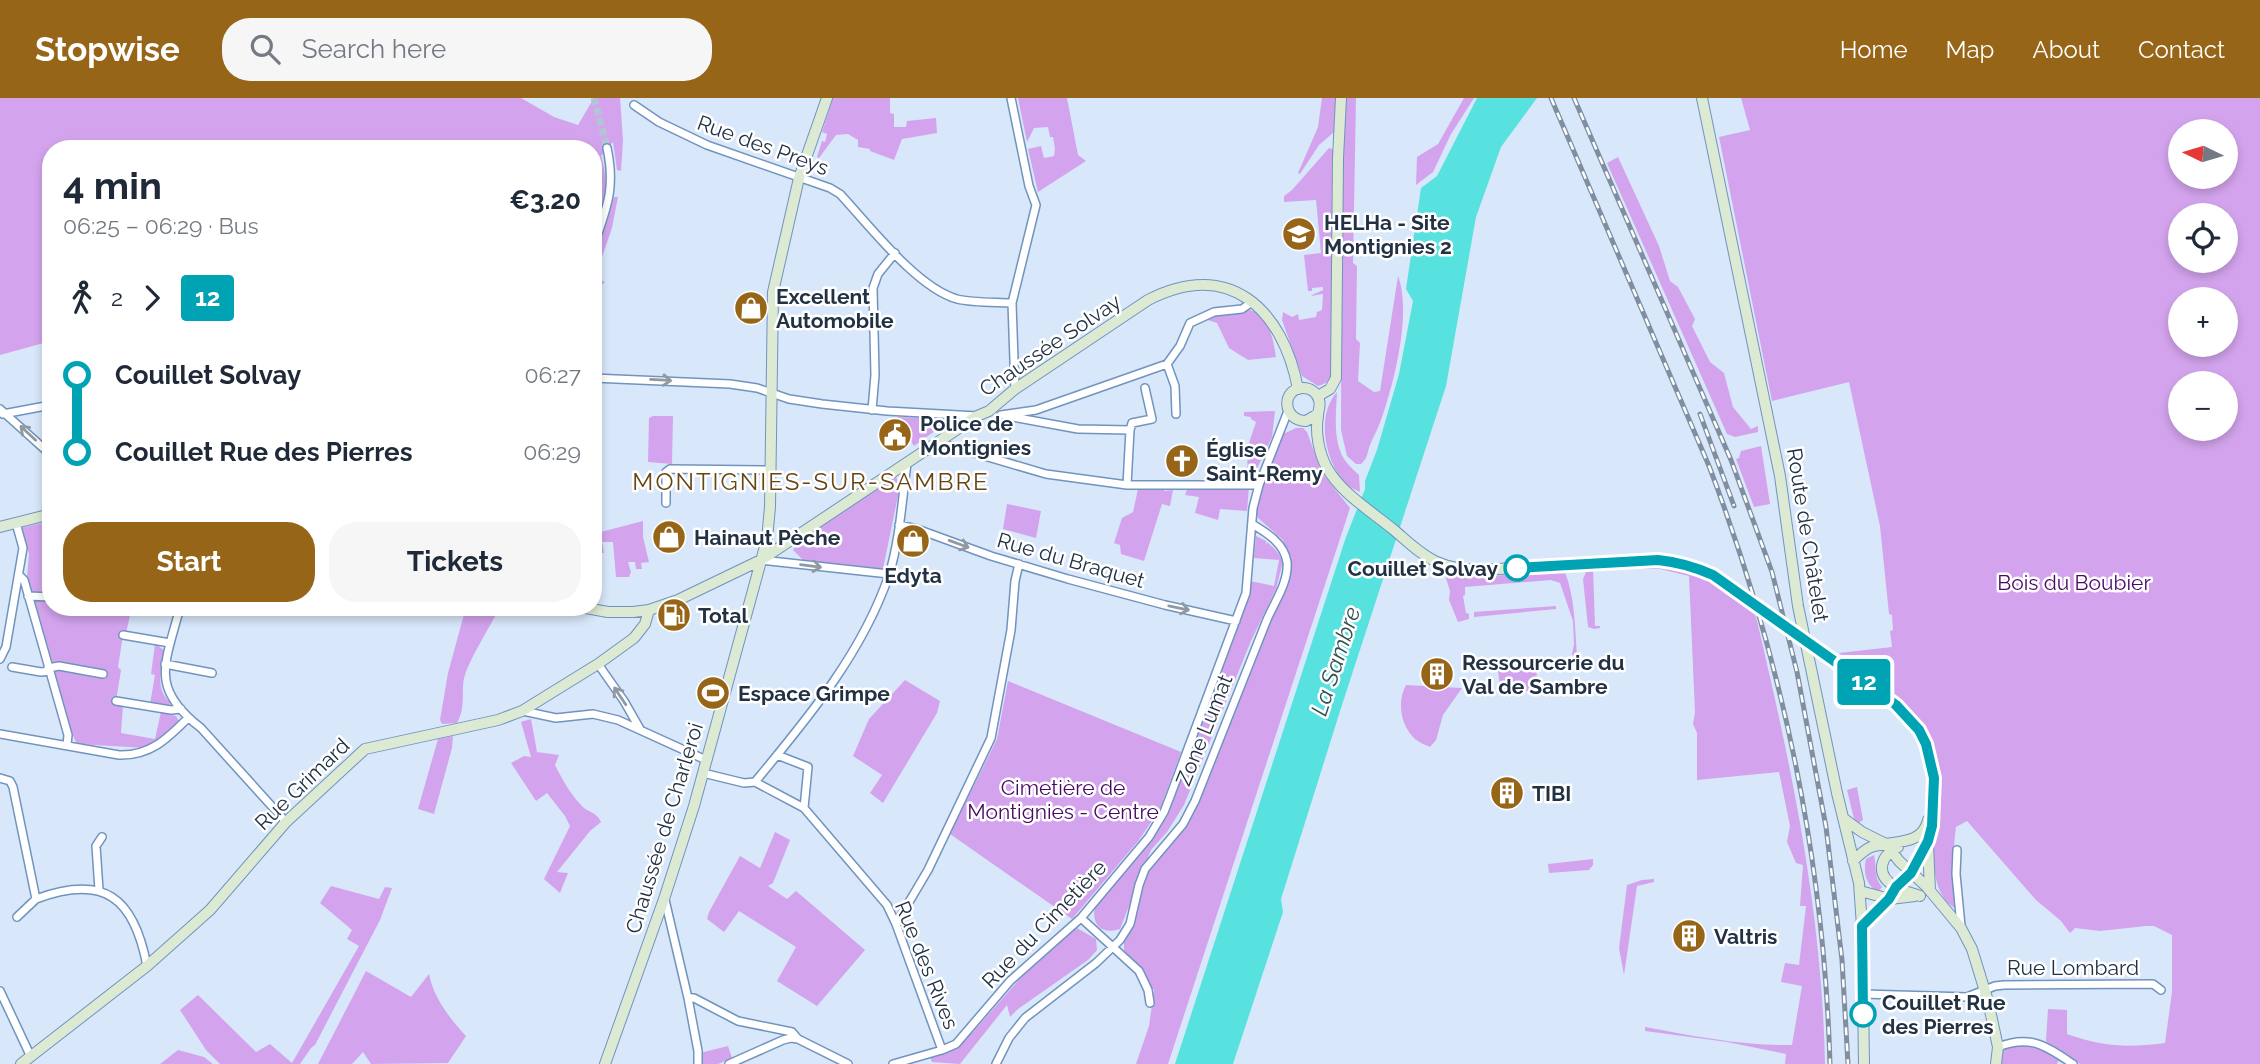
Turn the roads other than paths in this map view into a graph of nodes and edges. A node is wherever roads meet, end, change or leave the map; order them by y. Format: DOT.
graph roads {
  1 [pos="827,98"];
  2 [pos="1011,98"];
  3 [pos="1341,98"];
  4 [pos="1702,98"];
  5 [pos="634,105"];
  6 [pos="607,148"];
  7 [pos="799,178"];
  8 [pos="602,219"];
  9 [pos="895,253"];
  10 [pos="1252,302"];
  11 [pos="1012,303"];
  12 [pos="1167,364"];
  13 [pos="602,378"];
  14 [pos="1145,388"];
  15 [pos="1015,389"];
  16 [pos="1298,389"];
  17 [pos="771,392"];
  18 [pos="1318,396"];
  19 [pos="42,406"];
  20 [pos="872,410"];
  21 [pos="989,411"];
  22 [pos="1288,411"];
  23 [pos="1,413"];
  24 [pos="1176,414"];
  25 [pos="1318,414"];
  26 [pos="1001,415"];
  27 [pos="977,416"];
  28 [pos="1301,420"];
  29 [pos="1130,430"];
  30 [pos="1279,436"];
  31 [pos="1318,437"];
  32 [pos="937,442"];
  33 [pos="42,447"];
  34 [pos="907,463"];
  35 [pos="770,470"];
  36 [pos="1127,485"];
  37 [pos="1259,485"];
  38 [pos="666,503"];
  39 [pos="42,516"];
  40 [pos="16,523"];
  41 [pos="1252,524"];
  42 [pos="899,525"];
  43 [pos="0,527"];
  44 [pos="761,560"];
  45 [pos="1019,564"];
  46 [pos="889,574"];
  47 [pos="19,575"];
  48 [pos="28,596"];
  49 [pos="42,597"];
  50 [pos="649,610"];
  51 [pos="602,611"];
  52 [pos="178,616"];
  53 [pos="1236,621"];
  54 [pos="123,635"];
  55 [pos="170,643"];
  56 [pos="0,659"];
  57 [pos="165,664"];
  58 [pos="598,664"];
  59 [pos="12,667"];
  60 [pos="49,669"];
  61 [pos="212,673"];
  62 [pos="103,674"];
  63 [pos="116,701"];
  64 [pos="181,709"];
  65 [pos="522,711"];
  66 [pos="188,718"];
  67 [pos="640,730"];
  68 [pos="0,734"];
  69 [pos="67,745"];
  70 [pos="777,755"];
  71 [pos="706,760"];
  72 [pos="703,773"];
  73 [pos="0,778"];
  74 [pos="1934,778"];
  75 [pos="754,782"];
  76 [pos="804,807"];
  77 [pos="1843,818"];
  78 [pos="286,822"];
  79 [pos="102,837"];
  80 [pos="1928,841"];
  81 [pos="1889,847"];
  82 [pos="1957,850"];
  83 [pos="1853,860"];
  84 [pos="1911,873"];
  85 [pos="1896,887"];
  86 [pos="99,890"];
  87 [pos="1860,891"];
  88 [pos="1925,894"];
  89 [pos="36,899"];
  90 [pos="664,899"];
  91 [pos="1889,899"];
  92 [pos="17,918"];
  93 [pos="1081,918"];
  94 [pos="896,925"];
  95 [pos="1862,926"];
  96 [pos="1961,928"];
  97 [pos="1113,948"];
  98 [pos="148,966"];
  99 [pos="1985,990"];
  100 [pos="2161,990"];
  101 [pos="0,991"];
  102 [pos="1863,994"];
  103 [pos="688,998"];
  104 [pos="1150,1003"];
  105 [pos="797,1039"];
  106 [pos="1998,1046"];
  107 [pos="942,1050"];
  108 [pos="31,1057"];
  109 [pos="21,1064"];
  110 [pos="605,1064"];
  111 [pos="698,1064"];
  112 [pos="729,1064"];
  113 [pos="848,1064"];
  114 [pos="893,1064"];
  115 [pos="996,1064"];
  116 [pos="1864,1064"];
  117 [pos="1996,1064"];
  118 [pos="2073,1064"];
  1 -- 7 [label="main road, Chaussée de Charleroi"];
  2 -- 11 [label="street"];
  3 -- 18 [label="main road"];
  4 -- 77 [label="main road, Route de Châtelet"];
  5 -- 7 [label="street, Rue des Preys"];
  6 -- 8 [label="street"];
  7 -- 9 [label="street, Rue des Preys"];
  7 -- 17 [label="main road, Chaussée de Charleroi"];
  9 -- 11 [label="street, Rue des Preys"];
  9 -- 20 [label="street"];
  10 -- 12 [label="street"];
  10 -- 15 [label="main road, Chaussée Solvay"];
  10 -- 16 [label="main road, Chaussée Solvay"];
  11 -- 15 [label="street"];
  12 -- 24 [label="street"];
  12 -- 26 [label="street"];
  13 -- 17 [label="street, one-way"];
  14 -- 29 [label="street"];
  15 -- 21 [label="main road, Chaussée Solvay"];
  16 -- 18 [label="main road"];
  16 -- 22 [label="main road"];
  17 -- 20 [label="street"];
  17 -- 35 [label="main road, Chaussée de Charleroi"];
  18 -- 25 [label="main road"];
  19 -- 23 [label="street"];
  20 -- 27 [label="street"];
  21 -- 26 [label="street"];
  21 -- 27 [label="main road, Chaussée Solvay"];
  22 -- 28 [label="main road"];
  22 -- 30 [label="street, Rue du Cimetière"];
  33 -- 23 [label="street, one-way"];
  25 -- 28 [label="main road"];
  25 -- 31 [label="main road"];
  26 -- 29 [label="street"];
  27 -- 32 [label="main road, Chaussée Solvay"];
  28 -- 30 [label="street"];
  28 -- 31 [label="main road"];
  29 -- 36 [label="street"];
  30 -- 37 [label="street, Rue du Cimetière"];
  31 -- 74 [label="main road, bridge"];
  32 -- 34 [label="main road, Chaussée Solvay"];
  32 -- 36 [label="street"];
  34 -- 42 [label="street"];
  34 -- 44 [label="main road, Chaussée Solvay"];
  35 -- 38 [label="street"];
  35 -- 44 [label="main road, Chaussée de Charleroi"];
  36 -- 37 [label="street"];
  37 -- 41 [label="street, Rue du Cimetière"];
  39 -- 40 [label="main road"];
  40 -- 43 [label="main road"];
  40 -- 47 [label="street"];
  41 -- 53 [label="street, Rue du Cimetière"];
  41 -- 97 [label="street, Zone Lumat"];
  42 -- 45 [label="street, Rue du Braquet, one-way"];
  42 -- 46 [label="street"];
  44 -- 46 [label="street, one-way"];
  44 -- 50 [label="main road, Chaussée Solvay"];
  44 -- 71 [label="main road, Chaussée de Charleroi"];
  45 -- 53 [label="street, Rue du Braquet, one-way"];
  45 -- 94 [label="street"];
  46 -- 70 [label="street"];
  47 -- 48 [label="street"];
  47 -- 56 [label="street"];
  48 -- 49 [label="street"];
  48 -- 60 [label="street"];
  50 -- 51 [label="main road, Chaussée Solvay"];
  50 -- 58 [label="main road, Rue Grimard"];
  52 -- 55 [label="street"];
  53 -- 93 [label="street, Rue du Cimetière"];
  54 -- 55 [label="street"];
  55 -- 57 [label="street"];
  57 -- 61 [label="street"];
  57 -- 64 [label="street"];
  58 -- 65 [label="main road, Rue Grimard"];
  67 -- 58 [label="street, one-way"];
  59 -- 60 [label="street"];
  60 -- 62 [label="street"];
  60 -- 69 [label="street"];
  63 -- 64 [label="street"];
  64 -- 66 [label="street"];
  65 -- 67 [label="street"];
  65 -- 78 [label="main road, Rue Grimard"];
  66 -- 69 [label="street"];
  66 -- 78 [label="street"];
  67 -- 71 [label="street"];
  68 -- 69 [label="street"];
  70 -- 75 [label="street"];
  70 -- 76 [label="street"];
  71 -- 72 [label="main road, Chaussée de Charleroi"];
  72 -- 75 [label="street, Rue des Rives"];
  72 -- 90 [label="main road, Chaussée de Charleroi"];
  73 -- 89 [label="street"];
  74 -- 80 [label="main road"];
  74 -- 81 [label="main road"];
  75 -- 76 [label="street, Rue des Rives"];
  76 -- 94 [label="street, Rue des Rives"];
  77 -- 81 [label="main road"];
  77 -- 83 [label="main road, Route de Châtelet"];
  78 -- 98 [label="main road, Rue Grimard"];
  79 -- 86 [label="street"];
  80 -- 84 [label="main road"];
  80 -- 88 [label="main road"];
  81 -- 83 [label="main road"];
  81 -- 84 [label="main road"];
  81 -- 85 [label="main road"];
  82 -- 96 [label="street"];
  83 -- 87 [label="main road, Route de Châtelet"];
  84 -- 85 [label="main road"];
  84 -- 88 [label="main road"];
  85 -- 88 [label="main road"];
  85 -- 91 [label="main road"];
  86 -- 89 [label="street"];
  86 -- 98 [label="street"];
  87 -- 91 [label="main road"];
  87 -- 95 [label="main road, Route de Châtelet"];
  88 -- 91 [label="main road"];
  88 -- 96 [label="main road"];
  89 -- 92 [label="street"];
  90 -- 103 [label="street"];
  90 -- 110 [label="main road, Chaussée de Charleroi"];
  91 -- 95 [label="main road"];
  93 -- 97 [label="street"];
  93 -- 107 [label="street, Rue du Cimetière"];
  94 -- 107 [label="street, Rue des Rives"];
  95 -- 102 [label="main road, Route de Châtelet"];
  96 -- 99 [label="main road"];
  97 -- 104 [label="street"];
  97 -- 115 [label="street, Zone Lumat"];
  98 -- 108 [label="main road, Rue Grimard"];
  99 -- 100 [label="street, Rue Lombard"];
  99 -- 102 [label="street, Rue Lombard"];
  99 -- 106 [label="main road"];
  101 -- 108 [label="street"];
  102 -- 116 [label="main road, Route de Châtelet"];
  103 -- 105 [label="street"];
  103 -- 111 [label="street"];
  105 -- 112 [label="street"];
  105 -- 113 [label="street"];
  106 -- 117 [label="main road"];
  106 -- 118 [label="street"];
  107 -- 114 [label="street, Rue du Cimetière"];
  108 -- 109 [label="main road, Rue Grimard"];
}
